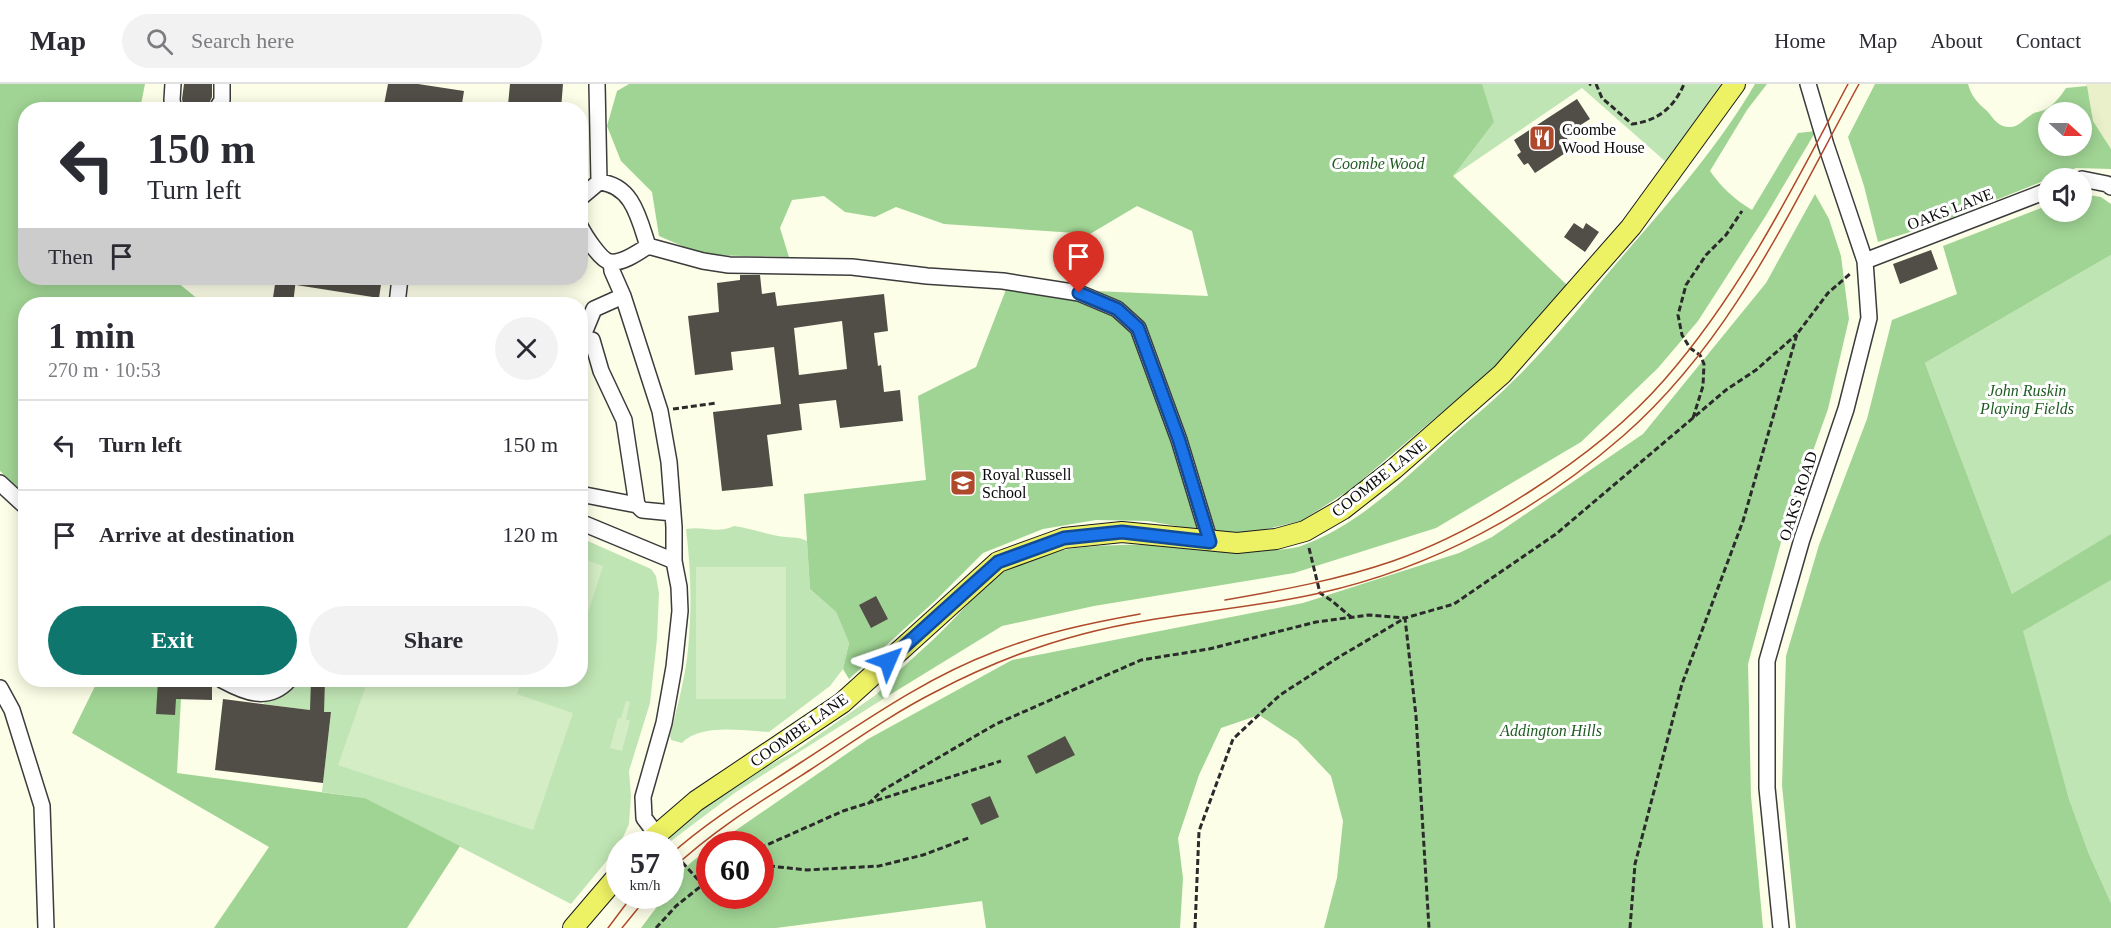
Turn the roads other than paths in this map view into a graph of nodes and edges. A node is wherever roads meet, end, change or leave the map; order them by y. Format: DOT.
graph roads {
  1 [pos="173,84"];
  2 [pos="222,84"];
  3 [pos="597,84"];
  4 [pos="1735,84"];
  5 [pos="1808,84"];
  6 [pos="172,102"];
  7 [pos="221,102"];
  8 [pos="2092,181"];
  9 [pos="599,182"];
  10 [pos="2111,187"];
  11 [pos="588,191"];
  12 [pos="2038,194"];
  13 [pos="588,239"];
  14 [pos="648,246"];
  15 [pos="1865,261"];
  16 [pos="611,262"];
  17 [pos="623,296"];
  18 [pos="588,322"];
  19 [pos="588,339"];
  20 [pos="0,483"];
  21 [pos="588,496"];
  22 [pos="18,500"];
  23 [pos="637,505"];
  24 [pos="673,513"];
  25 [pos="588,525"];
  26 [pos="1210,542"];
  27 [pos="674,561"];
  28 [pos="235,687"];
  29 [pos="277,687"];
  30 [pos="0,688"];
  31 [pos="648,831"];
  32 [pos="660,831"];
  33 [pos="606,889"];
  34 [pos="46,928"];
  35 [pos="573,928"];
  36 [pos="1781,928"];
  1 -- 6 [label="street"];
  2 -- 7 [label="street"];
  3 -- 9 [label="street"];
  4 -- 26 [label="main road, COOMBE LANE"];
  5 -- 15 [label="street, OAKS ROAD"];
  8 -- 10 [label="street"];
  9 -- 11 [label="street"];
  9 -- 14 [label="street"];
  12 -- 15 [label="street, OAKS LANE"];
  13 -- 16 [label="street"];
  14 -- 16 [label="street"];
  14 -- 26 [label="street"];
  15 -- 36 [label="street, OAKS ROAD"];
  16 -- 17 [label="street"];
  17 -- 18 [label="street"];
  17 -- 24 [label="street"];
  19 -- 23 [label="street"];
  20 -- 22 [label="street"];
  21 -- 23 [label="street"];
  23 -- 24 [label="street"];
  24 -- 27 [label="street"];
  25 -- 27 [label="street"];
  26 -- 32 [label="main road, COOMBE LANE"];
  27 -- 31 [label="street"];
  28 -- 29 [label="street"];
  30 -- 34 [label="street"];
  33 -- 35 [label="main road"];
}
